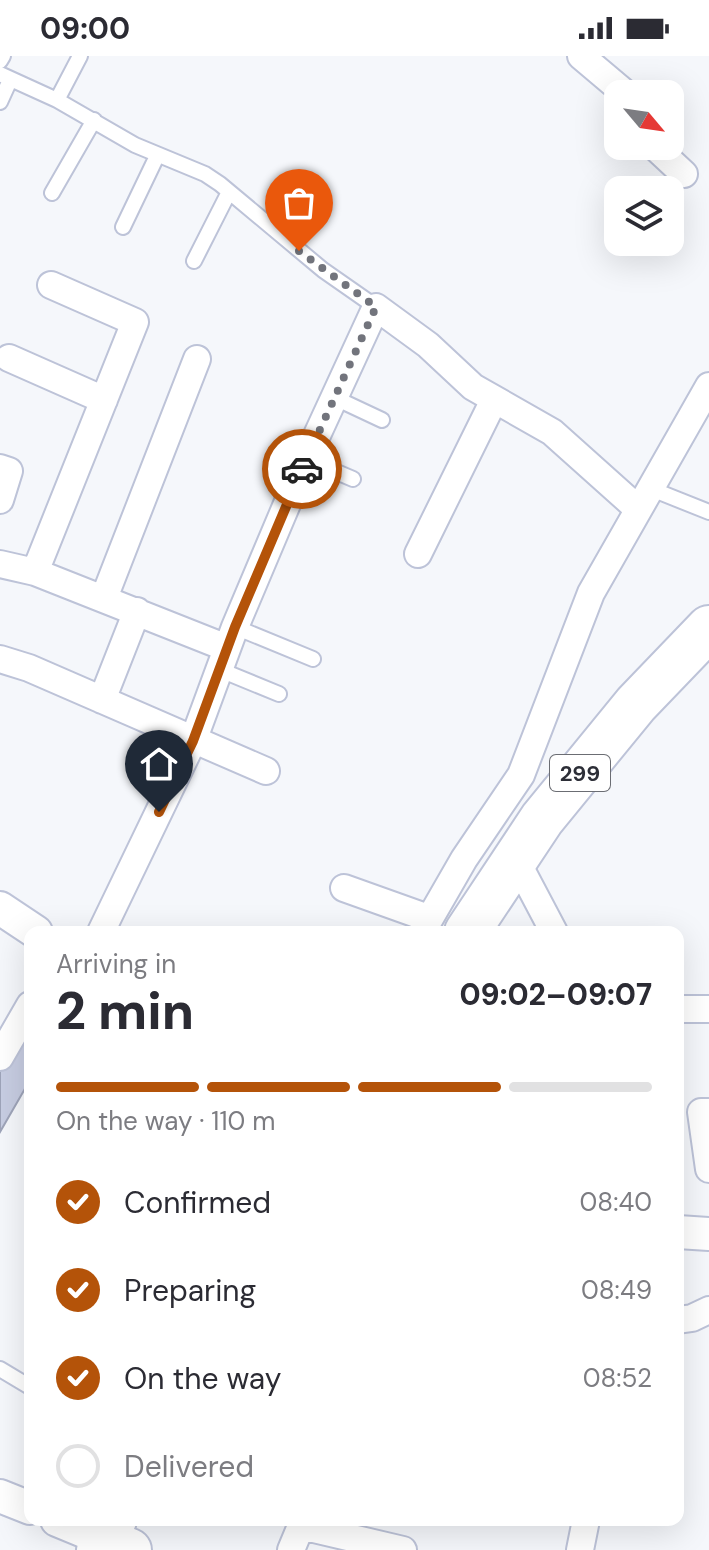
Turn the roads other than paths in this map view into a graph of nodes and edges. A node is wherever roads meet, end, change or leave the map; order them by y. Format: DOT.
graph roads {
  1 [pos="3,56"];
  2 [pos="80,56"];
  3 [pos="581,56"];
  4 [pos="0,61"];
  5 [pos="5,77"];
  6 [pos="609,80"];
  7 [pos="57,100"];
  8 [pos="0,102"];
  9 [pos="94,120"];
  10 [pos="157,156"];
  11 [pos="669,160"];
  12 [pos="684,174"];
  13 [pos="229,192"];
  14 [pos="52,193"];
  15 [pos="123,227"];
  16 [pos="194,261"];
  17 [pos="51,285"];
  18 [pos="376,307"];
  19 [pos="9,358"];
  20 [pos="197,359"];
  21 [pos="709,386"];
  22 [pos="333,397"];
  23 [pos="104,400"];
  24 [pos="494,400"];
  25 [pos="382,420"];
  26 [pos="306,459"];
  27 [pos="0,468"];
  28 [pos="353,479"];
  29 [pos="644,499"];
  30 [pos="0,500"];
  31 [pos="709,512"];
  32 [pos="418,554"];
  33 [pos="0,564"];
  34 [pos="35,572"];
  35 [pos="104,598"];
  36 [pos="137,611"];
  37 [pos="709,628"];
  38 [pos="227,648"];
  39 [pos="0,659"];
  40 [pos="313,659"];
  41 [pos="279,694"];
  42 [pos="102,700"];
  43 [pos="193,741"];
  44 [pos="266,771"];
  45 [pos="515,858"];
  46 [pos="344,888"];
  47 [pos="0,908"];
  48 [pos="27,926"];
  49 [pos="104,926"];
  50 [pos="437,926"];
  51 [pos="440,926"];
  52 [pos="440,926"];
  53 [pos="551,926"];
  54 [pos="684,1009"];
  55 [pos="709,1009"];
  56 [pos="24,1015"];
  57 [pos="0,1057"];
  58 [pos="709,1112"];
  59 [pos="709,1169"];
  60 [pos="684,1232"];
  61 [pos="709,1234"];
  62 [pos="709,1310"];
  63 [pos="684,1319"];
  64 [pos="0,1369"];
  65 [pos="24,1383"];
  66 [pos="0,1496"];
  67 [pos="24,1506"];
  68 [pos="71,1526"];
  69 [pos="585,1526"];
  70 [pos="107,1542"];
  71 [pos="291,1550"];
  72 [pos="403,1550"];
  73 [pos="580,1550"];
  1 -- 4 [label="lane"];
  2 -- 7 [label="lane"];
  3 -- 6 [label="street"];
  5 -- 7 [label="lane"];
  5 -- 8 [label="lane"];
  7 -- 9 [label="lane"];
  9 -- 10 [label="lane"];
  9 -- 14 [label="lane"];
  10 -- 13 [label="lane"];
  10 -- 15 [label="lane"];
  11 -- 12 [label="street"];
  13 -- 16 [label="lane"];
  13 -- 18 [label="lane"];
  17 -- 23 [label="street"];
  18 -- 22 [label="street"];
  18 -- 24 [label="street"];
  19 -- 23 [label="street"];
  20 -- 35 [label="street"];
  21 -- 29 [label="street"];
  22 -- 25 [label="lane"];
  22 -- 26 [label="street"];
  23 -- 34 [label="street"];
  24 -- 29 [label="street"];
  24 -- 32 [label="street"];
  26 -- 28 [label="lane"];
  26 -- 38 [label="street"];
  27 -- 30 [label="street"];
  29 -- 31 [label="lane"];
  29 -- 51 [label="street"];
  33 -- 34 [label="street"];
  34 -- 35 [label="street"];
  35 -- 36 [label="street"];
  36 -- 38 [label="street"];
  36 -- 42 [label="street"];
  37 -- 45 [label="highway, 299"];
  38 -- 40 [label="lane"];
  38 -- 41 [label="lane"];
  38 -- 43 [label="street"];
  39 -- 42 [label="street"];
  42 -- 43 [label="street"];
  43 -- 44 [label="street"];
  43 -- 49 [label="street"];
  45 -- 52 [label="highway, 299"];
  45 -- 53 [label="street"];
  46 -- 50 [label="street"];
  47 -- 48 [label="street"];
  54 -- 55 [label="street"];
  56 -- 57 [label="street"];
  58 -- 59 [label="street"];
  60 -- 61 [label="street"];
  62 -- 63 [label="street"];
  64 -- 65 [label="lane"];
  66 -- 67 [label="street"];
  68 -- 70 [label="street"];
  69 -- 73 [label="street"];
  71 -- 72 [label="street"];
}
